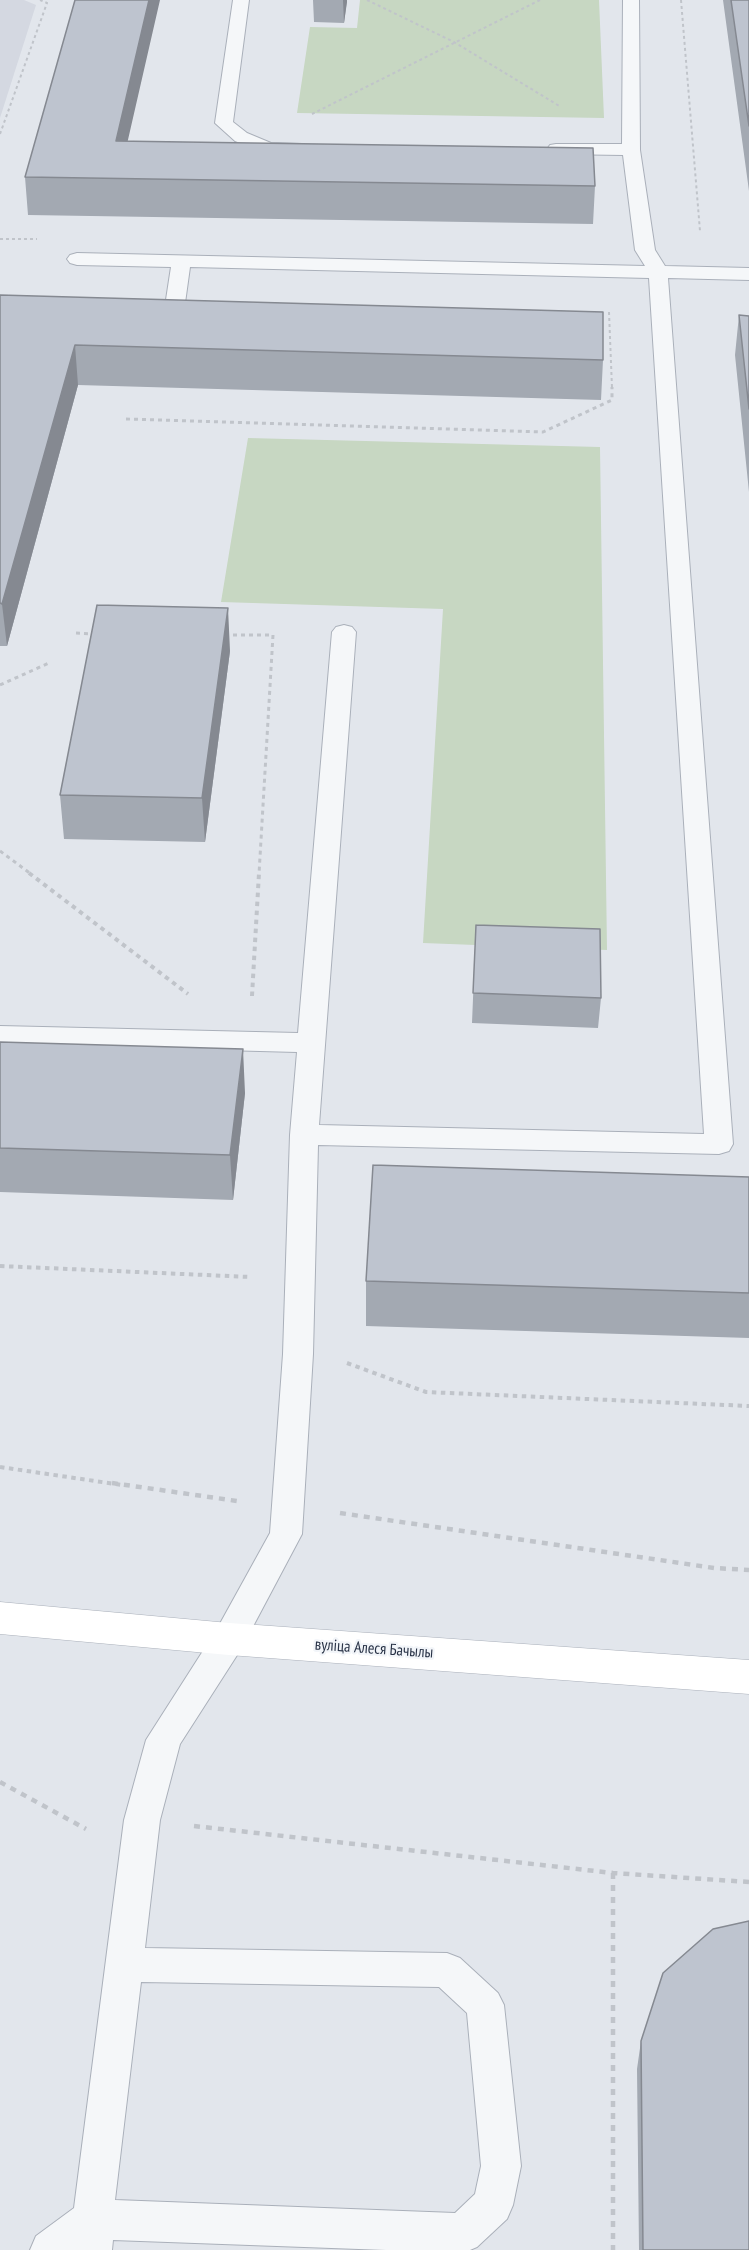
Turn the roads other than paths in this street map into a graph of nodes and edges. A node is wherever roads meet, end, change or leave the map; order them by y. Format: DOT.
graph roads {
  1 [pos="241,0"];
  2 [pos="631,0"];
  3 [pos="316,148"];
  4 [pos="538,149"];
  5 [pos="632,150"];
  6 [pos="77,259"];
  7 [pos="181,261"];
  8 [pos="658,271"];
  9 [pos="749,274"];
  10 [pos="170,339"];
  11 [pos="344,632"];
  12 [pos="0,1035"];
  13 [pos="310,1043"];
  14 [pos="304,1135"];
  15 [pos="0,1618"];
  16 [pos="230,1639"];
  17 [pos="749,1677"];
  18 [pos="123,1965"];
  19 [pos="93,2235"];
  20 [pos="50,2250"];
  1 -- 3 [label="lane"];
  2 -- 5 [label="lane"];
  4 -- 5 [label="lane"];
  5 -- 8 [label="lane"];
  6 -- 7 [label="lane"];
  7 -- 8 [label="lane"];
  7 -- 10 [label="lane"];
  8 -- 9 [label="lane"];
  8 -- 14 [label="lane"];
  11 -- 13 [label="lane"];
  12 -- 13 [label="lane"];
  13 -- 14 [label="lane"];
  14 -- 16 [label="lane"];
  15 -- 16 [label="street, вуліца Алеся Бачылы"];
  16 -- 17 [label="street, вуліца Алеся Бачылы"];
  16 -- 18 [label="lane"];
  18 -- 19 [label="lane"];
  18 -- 19 [label="lane"];
  19 -- 20 [label="lane"];
}
